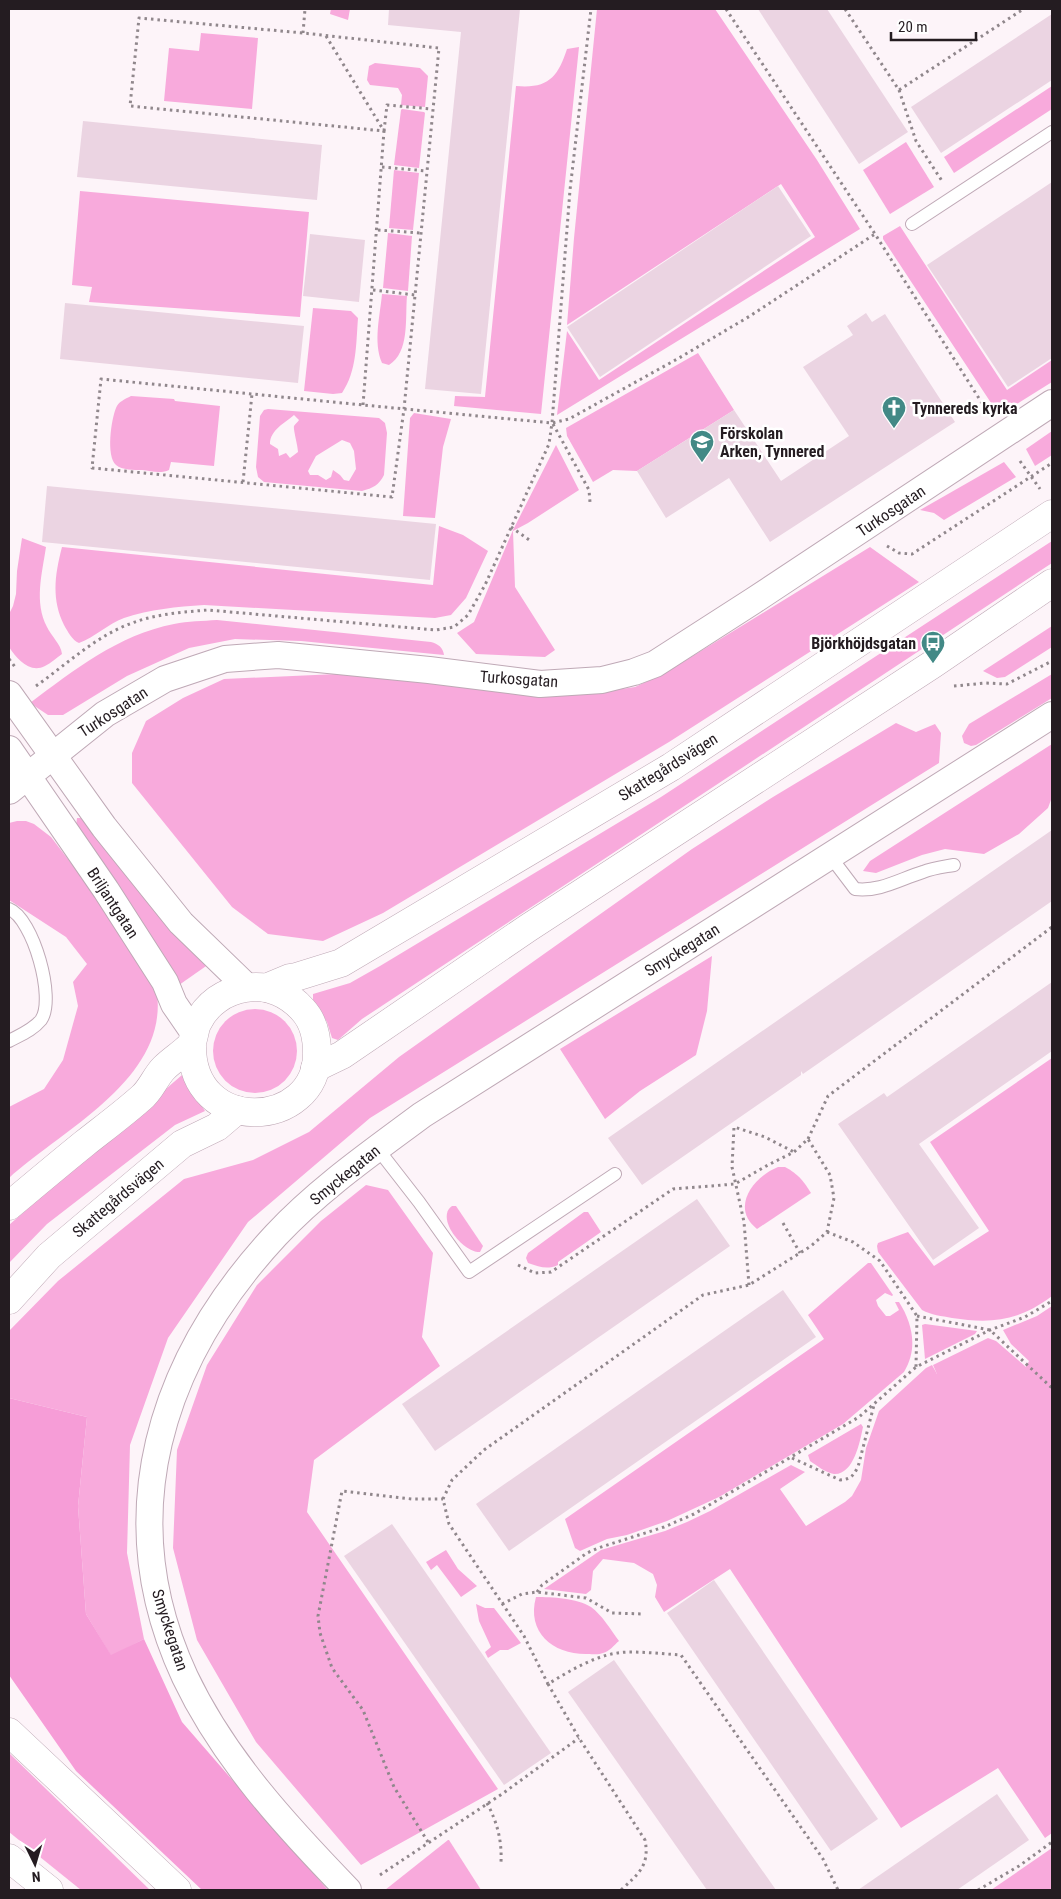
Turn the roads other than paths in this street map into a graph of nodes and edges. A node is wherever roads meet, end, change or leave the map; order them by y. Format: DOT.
graph roads {
  1 [pos="1052,132"];
  2 [pos="912,224"];
  3 [pos="1052,403"];
  4 [pos="1052,514"];
  5 [pos="1052,583"];
  6 [pos="12,697"];
  7 [pos="1052,715"];
  8 [pos="9,749"];
  9 [pos="53,755"];
  10 [pos="18,784"];
  11 [pos="830,856"];
  12 [pos="954,865"];
  13 [pos="9,909"];
  14 [pos="257,988"];
  15 [pos="193,1038"];
  16 [pos="9,1041"];
  17 [pos="315,1068"];
  18 [pos="237,1110"];
  19 [pos="377,1148"];
  20 [pos="615,1174"];
  21 [pos="9,1206"];
  22 [pos="9,1300"];
  23 [pos="9,1713"];
  24 [pos="9,1732"];
  25 [pos="82,1800"];
  26 [pos="9,1858"];
  27 [pos="49,1890"];
  28 [pos="177,1890"];
  29 [pos="348,1890"];
  1 -- 2 [label="lane"];
  3 -- 9 [label="street, Turkosgatan"];
  4 -- 14 [label="main road, Skattegårdsvägen"];
  5 -- 17 [label="main road"];
  6 -- 9 [label="street"];
  7 -- 11 [label="street, Smyckegatan"];
  8 -- 10 [label="street, Briljantgatan"];
  9 -- 10 [label="street"];
  9 -- 14 [label="street"];
  10 -- 15 [label="street, Briljantgatan"];
  11 -- 12 [label="lane"];
  11 -- 19 [label="street, Smyckegatan"];
  13 -- 16 [label="lane"];
  14 -- 15 [label="main road, Skattegårdsvägen"];
  14 -- 17 [label="main road"];
  15 -- 18 [label="main road"];
  15 -- 21 [label="main road, Skattegårdsvägen"];
  17 -- 18 [label="main road"];
  18 -- 22 [label="main road, Skattegårdsvägen"];
  19 -- 20 [label="lane"];
  19 -- 29 [label="street, Smyckegatan"];
  23 -- 25 [label="main road"];
  24 -- 25 [label="main road"];
  25 -- 28 [label="main road"];
  26 -- 27 [label="main road"];
}
